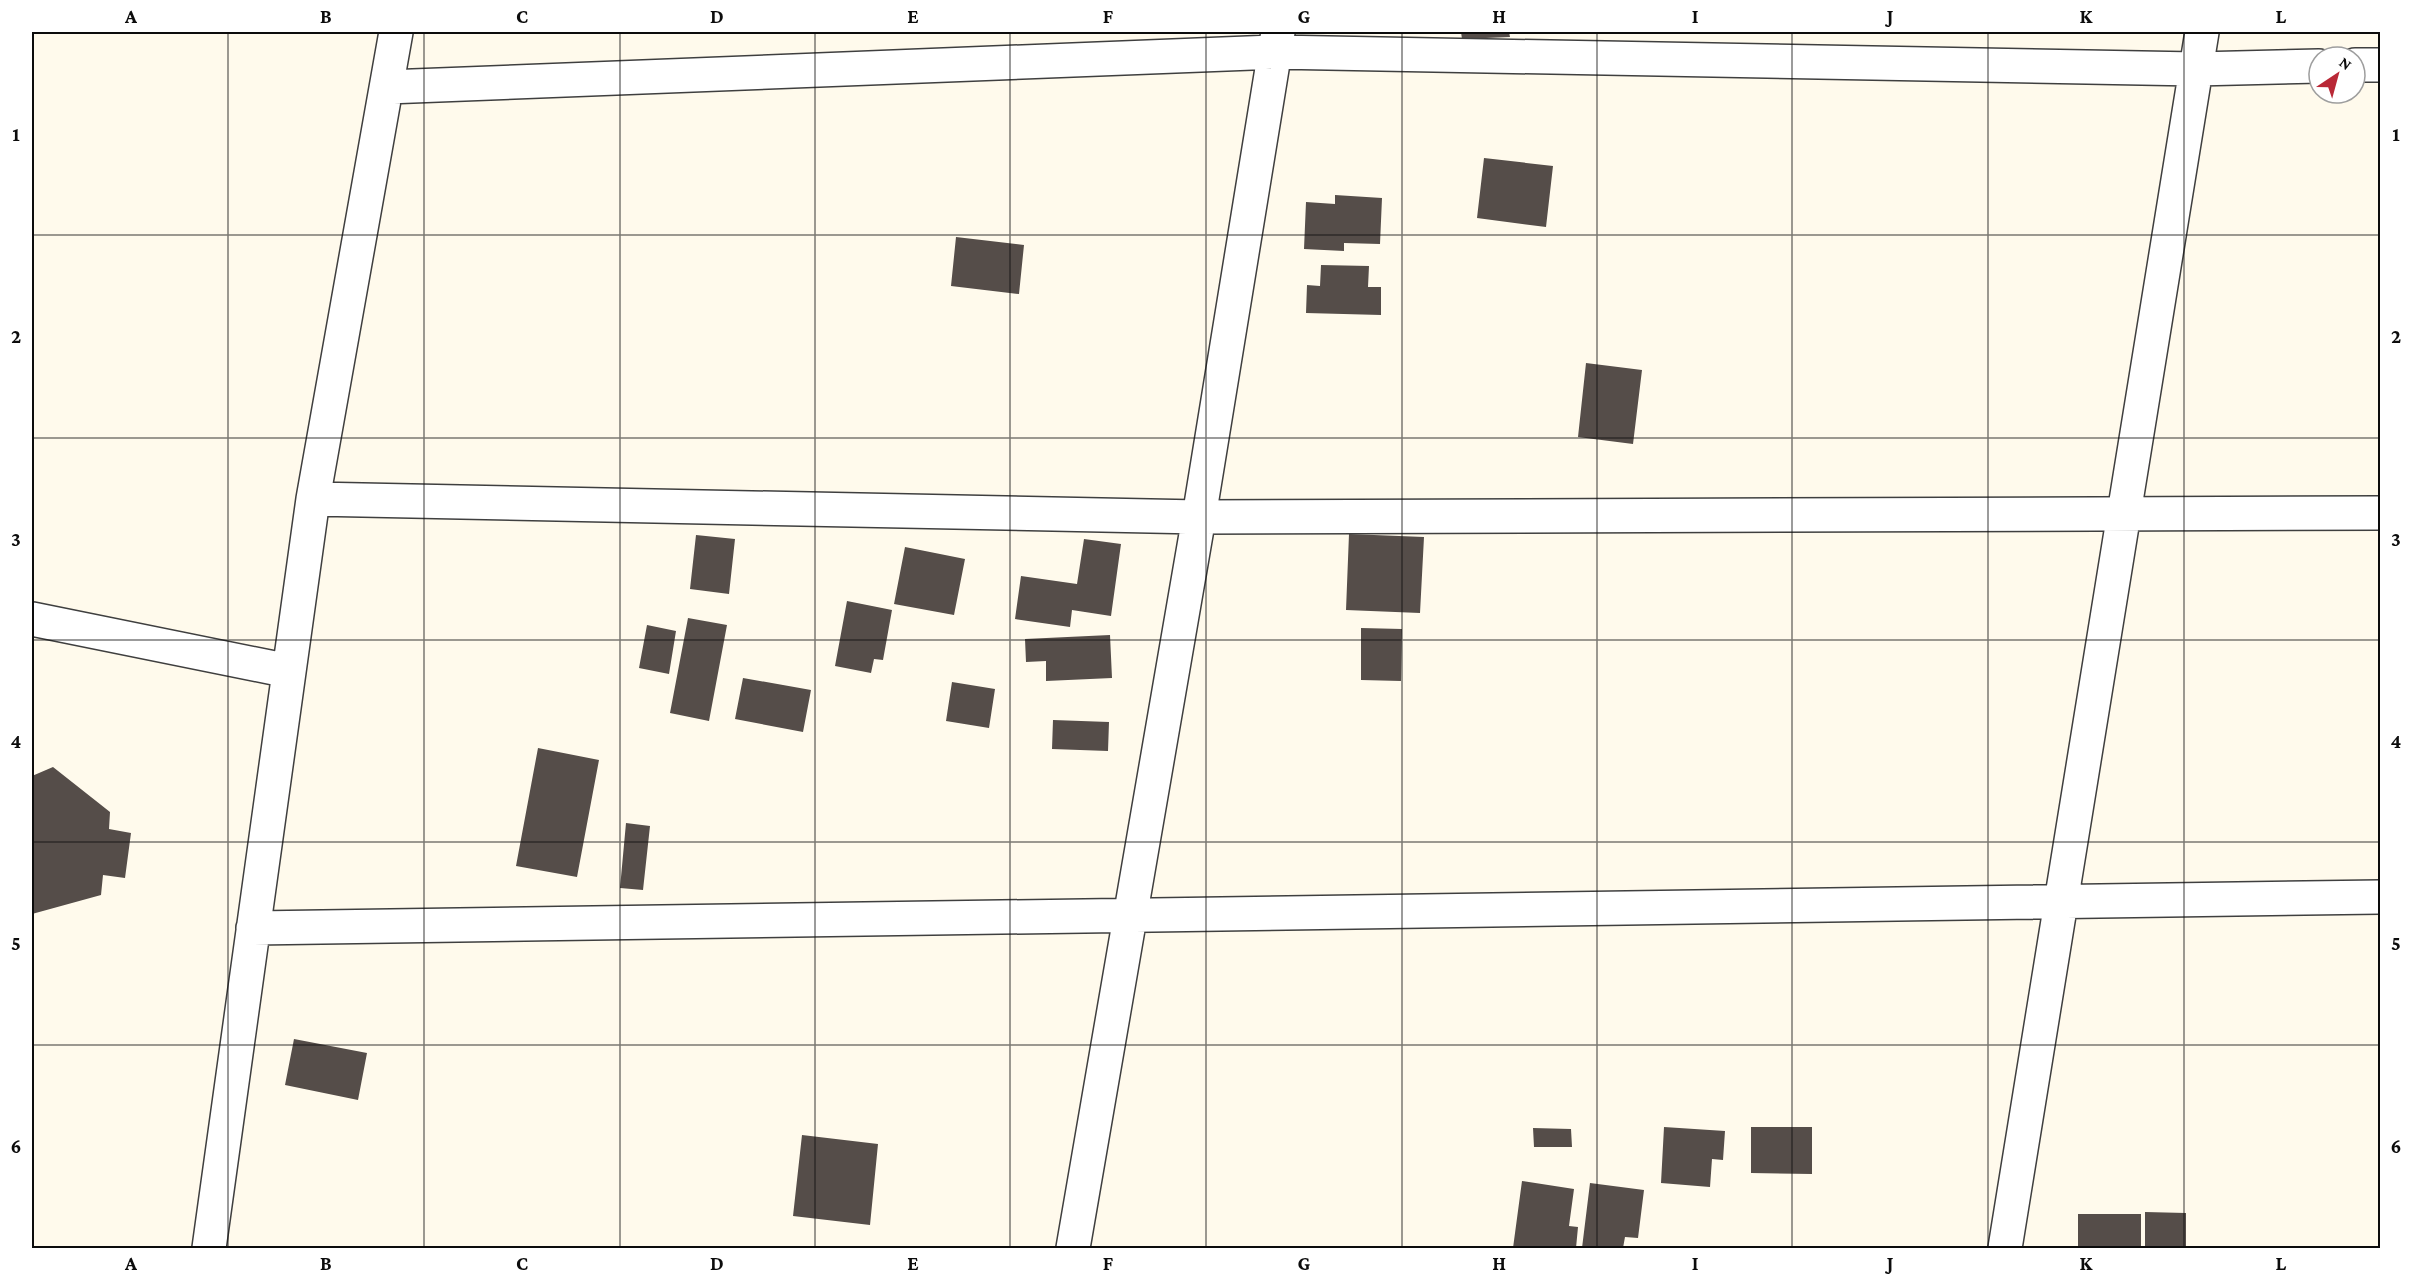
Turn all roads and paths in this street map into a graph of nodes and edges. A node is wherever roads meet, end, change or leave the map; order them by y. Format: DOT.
graph roads {
  1 [pos="396,32"];
  2 [pos="2202,32"];
  3 [pos="1276,42"];
  4 [pos="2307,66"];
  5 [pos="2196,69"];
  6 [pos="387,87"];
  7 [pos="313,499"];
  8 [pos="2380,513"];
  9 [pos="2125,514"];
  10 [pos="1199,516"];
  11 [pos="32,618"];
  12 [pos="289,671"];
  13 [pos="2380,897"];
  14 [pos="2061,902"];
  15 [pos="1131,915"];
  16 [pos="253,928"];
  17 [pos="209,1248"];
  18 [pos="1073,1248"];
  19 [pos="2005,1248"];
  1 -- 6 [label="street"];
  2 -- 5 [label="street"];
  3 -- 5 [label="street"];
  3 -- 6 [label="street"];
  3 -- 10 [label="street"];
  4 -- 5 [label="street"];
  5 -- 9 [label="street"];
  6 -- 7 [label="street"];
  7 -- 10 [label="street"];
  7 -- 12 [label="street"];
  8 -- 9 [label="street"];
  9 -- 10 [label="street"];
  9 -- 14 [label="street"];
  10 -- 15 [label="street"];
  11 -- 12 [label="street"];
  12 -- 16 [label="street"];
  13 -- 14 [label="street"];
  14 -- 15 [label="street"];
  14 -- 19 [label="street"];
  15 -- 16 [label="street"];
  15 -- 18 [label="street"];
  16 -- 17 [label="street"];
}
